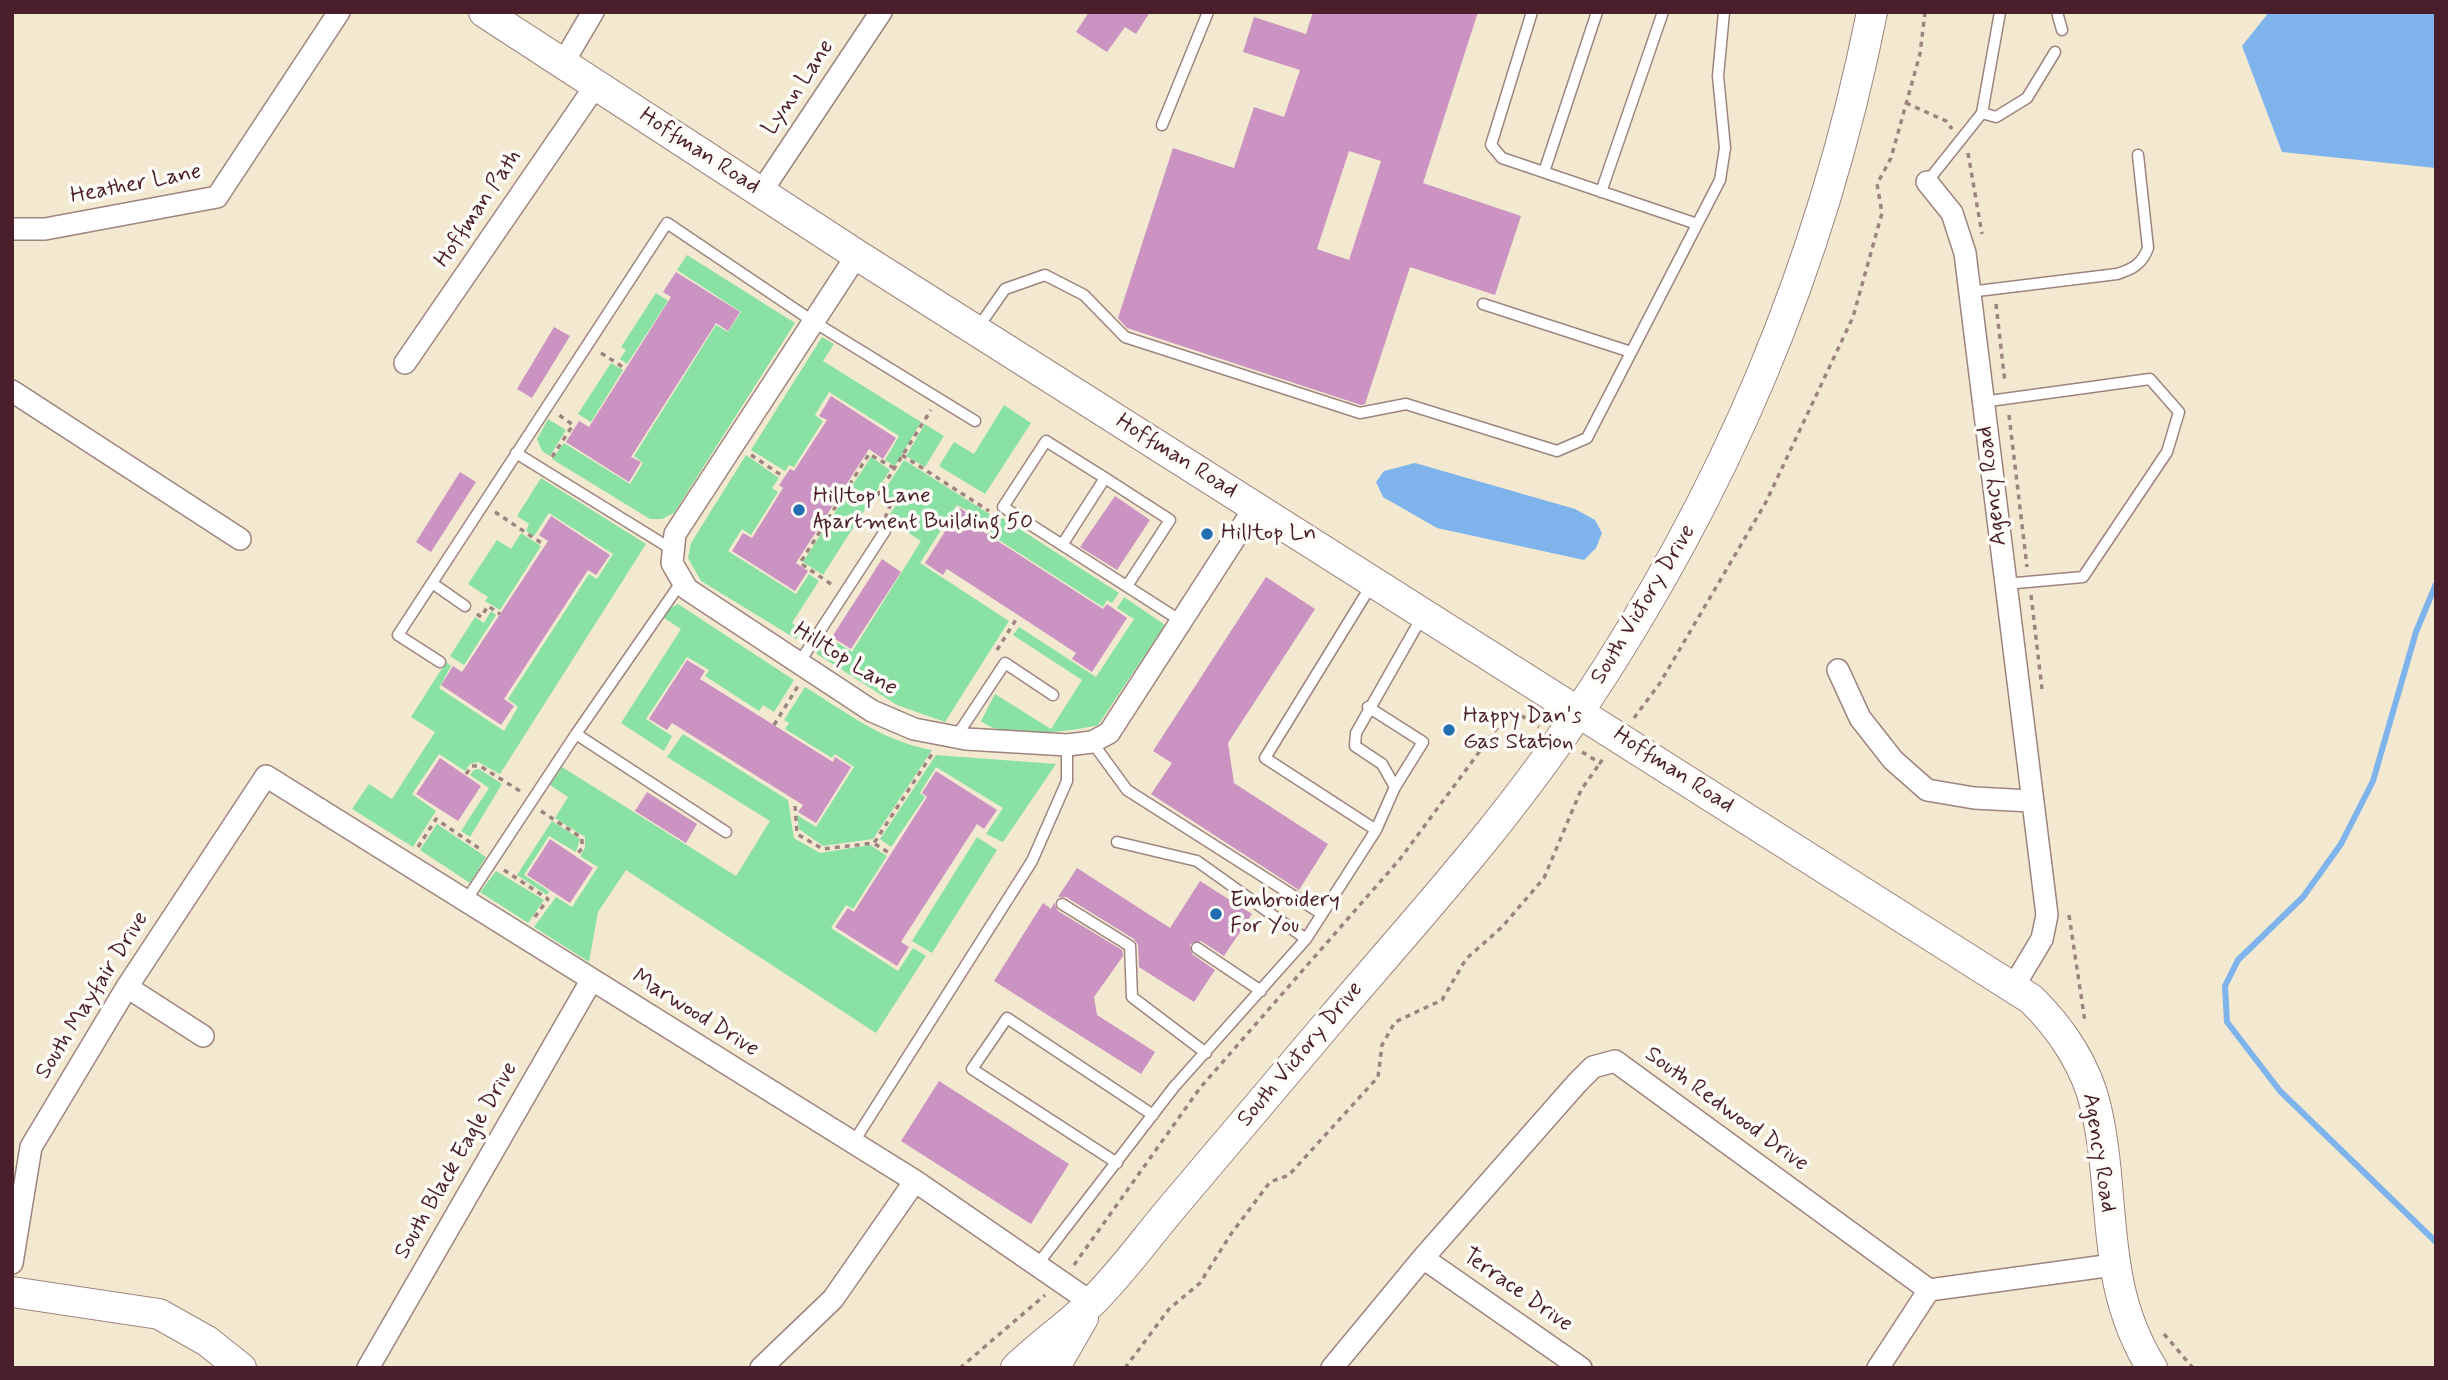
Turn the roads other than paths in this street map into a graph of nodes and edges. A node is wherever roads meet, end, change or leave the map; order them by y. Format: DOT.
graph roads {
  1 [pos="339,12"];
  2 [pos="484,12"];
  3 [pos="593,12"];
  4 [pos="881,12"];
  5 [pos="1208,12"];
  6 [pos="1531,12"];
  7 [pos="1597,12"];
  8 [pos="1663,12"];
  9 [pos="1724,12"];
  10 [pos="1872,12"];
  11 [pos="2000,12"];
  12 [pos="2057,12"];
  13 [pos="2062,30"];
  14 [pos="2055,52"];
  15 [pos="563,63"];
  16 [pos="596,85"];
  17 [pos="1982,113"];
  18 [pos="1162,125"];
  19 [pos="2138,155"];
  20 [pos="1544,172"];
  21 [pos="1927,182"];
  22 [pos="761,192"];
  23 [pos="1601,192"];
  24 [pos="1697,224"];
  25 [pos="12,229"];
  26 [pos="857,255"];
  27 [pos="1969,292"];
  28 [pos="1483,304"];
  29 [pos="814,322"];
  30 [pos="976,330"];
  31 [pos="1632,352"];
  32 [pos="405,363"];
  33 [pos="12,391"];
  34 [pos="1983,402"];
  35 [pos="975,421"];
  36 [pos="516,453"];
  37 [pos="1105,478"];
  38 [pos="1255,507"];
  39 [pos="885,531"];
  40 [pos="240,539"];
  41 [pos="1062,545"];
  42 [pos="673,550"];
  43 [pos="682,581"];
  44 [pos="1374,581"];
  45 [pos="432,583"];
  46 [pos="2004,584"];
  47 [pos="1127,586"];
  48 [pos="465,606"];
  49 [pos="1424,613"];
  50 [pos="1181,621"];
  51 [pos="440,662"];
  52 [pos="804,666"];
  53 [pos="1838,670"];
  54 [pos="1053,695"];
  55 [pos="1368,707"];
  56 [pos="1579,711"];
  57 [pos="576,734"];
  58 [pos="950,736"];
  59 [pos="1092,742"];
  60 [pos="1067,745"];
  61 [pos="1389,752"];
  62 [pos="1382,764"];
  63 [pos="266,776"];
  64 [pos="1395,787"];
  65 [pos="2031,801"];
  66 [pos="1376,830"];
  67 [pos="726,832"];
  68 [pos="1116,842"];
  69 [pos="465,902"];
  70 [pos="1062,904"];
  71 [pos="1322,914"];
  72 [pos="1306,939"];
  73 [pos="1197,948"];
  74 [pos="591,981"];
  75 [pos="127,987"];
  76 [pos="2012,989"];
  77 [pos="1261,991"];
  78 [pos="203,1036"];
  79 [pos="1206,1053"];
  80 [pos="1153,1115"];
  81 [pos="853,1143"];
  82 [pos="1118,1163"];
  83 [pos="915,1181"];
  84 [pos="1423,1258"];
  85 [pos="12,1263"];
  86 [pos="1037,1265"];
  87 [pos="2113,1265"];
  88 [pos="1928,1290"];
  89 [pos="12,1292"];
  90 [pos="1092,1303"];
  91 [pos="241,1368"];
  92 [pos="368,1368"];
  93 [pos="761,1368"];
  94 [pos="1016,1368"];
  95 [pos="1054,1368"];
  96 [pos="1332,1368"];
  97 [pos="1581,1368"];
  98 [pos="1878,1368"];
  99 [pos="2152,1368"];
  1 -- 25 [label="street, Heather Lane"];
  2 -- 15 [label="main road, Hoffman Road"];
  3 -- 15 [label="street"];
  4 -- 22 [label="street, Lynn Lane"];
  5 -- 18 [label="lane"];
  6 -- 20 [label="lane"];
  7 -- 20 [label="lane"];
  8 -- 23 [label="lane"];
  9 -- 24 [label="lane"];
  10 -- 56 [label="main road, South Victory Drive"];
  11 -- 17 [label="lane"];
  12 -- 13 [label="lane"];
  14 -- 17 [label="lane"];
  15 -- 16 [label="main road, Hoffman Road"];
  16 -- 22 [label="main road, Hoffman Road"];
  16 -- 32 [label="street, Hoffman Path"];
  17 -- 21 [label="lane"];
  19 -- 27 [label="lane"];
  20 -- 23 [label="lane"];
  21 -- 27 [label="street, Agency Road"];
  22 -- 26 [label="main road, Hoffman Road"];
  23 -- 24 [label="lane"];
  24 -- 31 [label="lane"];
  26 -- 29 [label="street"];
  26 -- 30 [label="main road, Hoffman Road"];
  27 -- 34 [label="street, Agency Road"];
  28 -- 31 [label="lane"];
  29 -- 35 [label="lane"];
  29 -- 36 [label="lane"];
  29 -- 42 [label="street"];
  30 -- 31 [label="lane"];
  30 -- 38 [label="main road, Hoffman Road"];
  33 -- 40 [label="street"];
  34 -- 46 [label="street, Agency Road"];
  34 -- 46 [label="lane"];
  36 -- 42 [label="lane"];
  36 -- 45 [label="lane"];
  37 -- 41 [label="lane"];
  37 -- 41 [label="lane"];
  37 -- 47 [label="lane"];
  38 -- 44 [label="main road, Hoffman Road"];
  38 -- 50 [label="street"];
  39 -- 52 [label="lane"];
  41 -- 47 [label="lane"];
  42 -- 43 [label="street"];
  43 -- 52 [label="street, Hilltop Lane"];
  43 -- 57 [label="lane"];
  44 -- 49 [label="main road, Hoffman Road"];
  44 -- 66 [label="lane"];
  45 -- 48 [label="lane"];
  45 -- 51 [label="lane"];
  46 -- 65 [label="street, Agency Road"];
  47 -- 50 [label="lane"];
  49 -- 55 [label="lane"];
  49 -- 56 [label="main road, Hoffman Road"];
  50 -- 59 [label="street"];
  52 -- 58 [label="street, Hilltop Lane"];
  53 -- 65 [label="street"];
  54 -- 58 [label="lane"];
  55 -- 62 [label="lane"];
  55 -- 64 [label="lane"];
  56 -- 76 [label="main road, Hoffman Road"];
  56 -- 90 [label="main road, South Victory Drive"];
  57 -- 67 [label="lane"];
  57 -- 69 [label="lane"];
  58 -- 60 [label="street, Hilltop Lane"];
  59 -- 60 [label="street, Hilltop Lane"];
  59 -- 71 [label="lane"];
  60 -- 81 [label="lane"];
  61 -- 62 [label="lane"];
  62 -- 64 [label="lane"];
  63 -- 69 [label="street, Marwood Drive"];
  63 -- 75 [label="street, South Mayfair Drive"];
  64 -- 66 [label="lane"];
  65 -- 76 [label="street, Agency Road"];
  66 -- 71 [label="lane"];
  68 -- 72 [label="lane"];
  69 -- 74 [label="street, Marwood Drive"];
  70 -- 79 [label="lane"];
  71 -- 72 [label="lane"];
  72 -- 77 [label="lane"];
  73 -- 77 [label="lane"];
  74 -- 81 [label="street, Marwood Drive"];
  74 -- 92 [label="street, South Black Eagle Drive"];
  75 -- 78 [label="street"];
  75 -- 85 [label="street, South Mayfair Drive"];
  76 -- 87 [label="main road, Agency Road"];
  77 -- 79 [label="lane"];
  79 -- 80 [label="lane"];
  80 -- 82 [label="lane"];
  80 -- 82 [label="lane"];
  81 -- 83 [label="street, Marwood Drive"];
  82 -- 86 [label="lane"];
  83 -- 86 [label="street, Marwood Drive"];
  83 -- 93 [label="street"];
  84 -- 88 [label="street, South Redwood Drive"];
  84 -- 96 [label="street, South Redwood Drive"];
  84 -- 97 [label="street, Terrace Drive"];
  86 -- 90 [label="street, Marwood Drive"];
  87 -- 88 [label="street"];
  87 -- 99 [label="main road, Agency Road"];
  88 -- 98 [label="street"];
  89 -- 91 [label="main road"];
  90 -- 94 [label="main road, South Victory Drive"];
  90 -- 95 [label="main road, South Victory Drive"];
}
